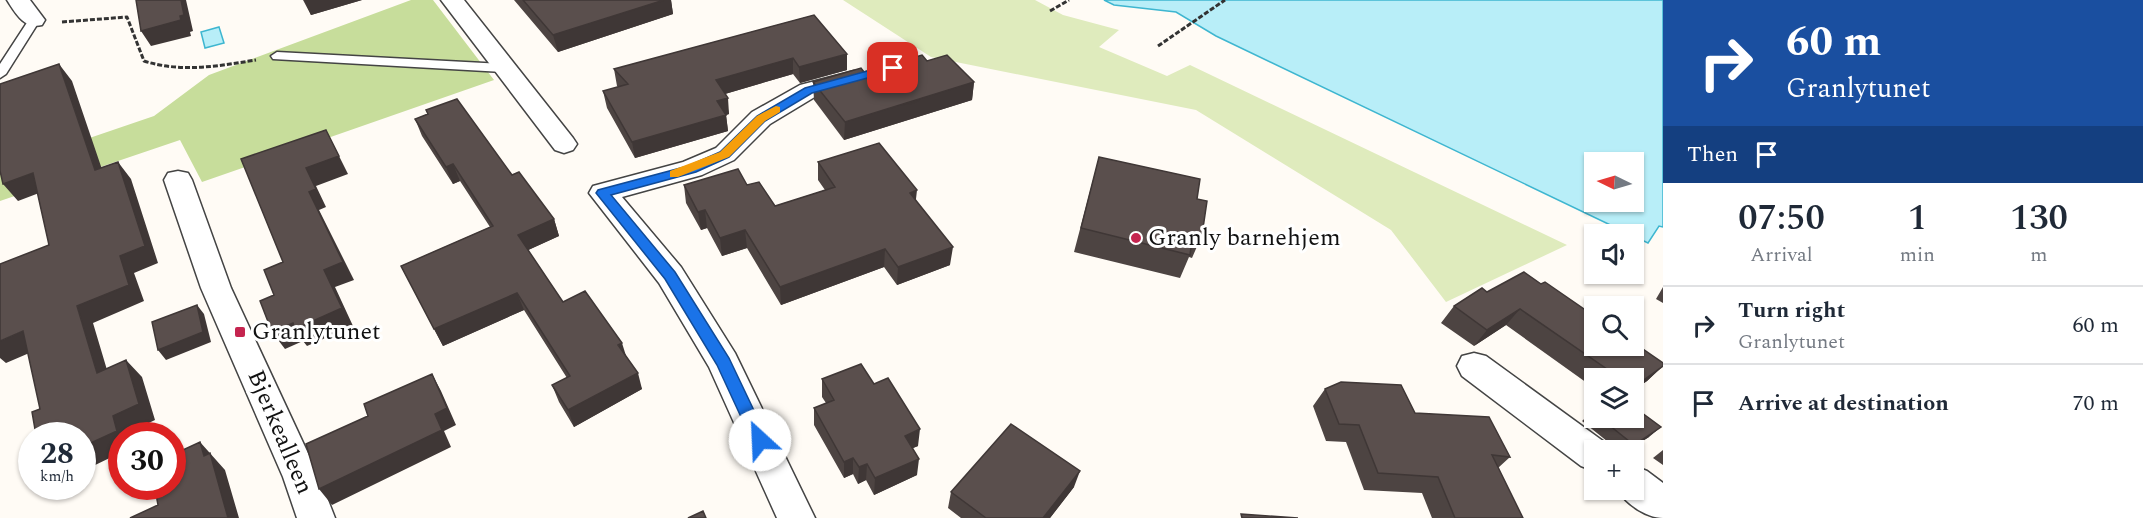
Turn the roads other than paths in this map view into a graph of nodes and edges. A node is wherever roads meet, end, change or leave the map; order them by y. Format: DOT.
graph roads {
  1 [pos="18,0"];
  2 [pos="452,0"];
  3 [pos="34,20"];
  4 [pos="277,56"];
  5 [pos="503,68"];
  6 [pos="883,70"];
  7 [pos="0,74"];
  8 [pos="564,144"];
  9 [pos="178,180"];
  10 [pos="1474,366"];
  11 [pos="1584,448"];
  12 [pos="1644,491"];
  13 [pos="1663,505"];
  14 [pos="316,518"];
  15 [pos="796,518"];
  1 -- 3 [label="street"];
  2 -- 5 [label="street"];
  3 -- 7 [label="lane"];
  4 -- 5 [label="lane"];
  5 -- 8 [label="street"];
  6 -- 15 [label="street"];
  9 -- 14 [label="street, Bjerkealleen"];
  10 -- 11 [label="street"];
  12 -- 13 [label="street"];
}
